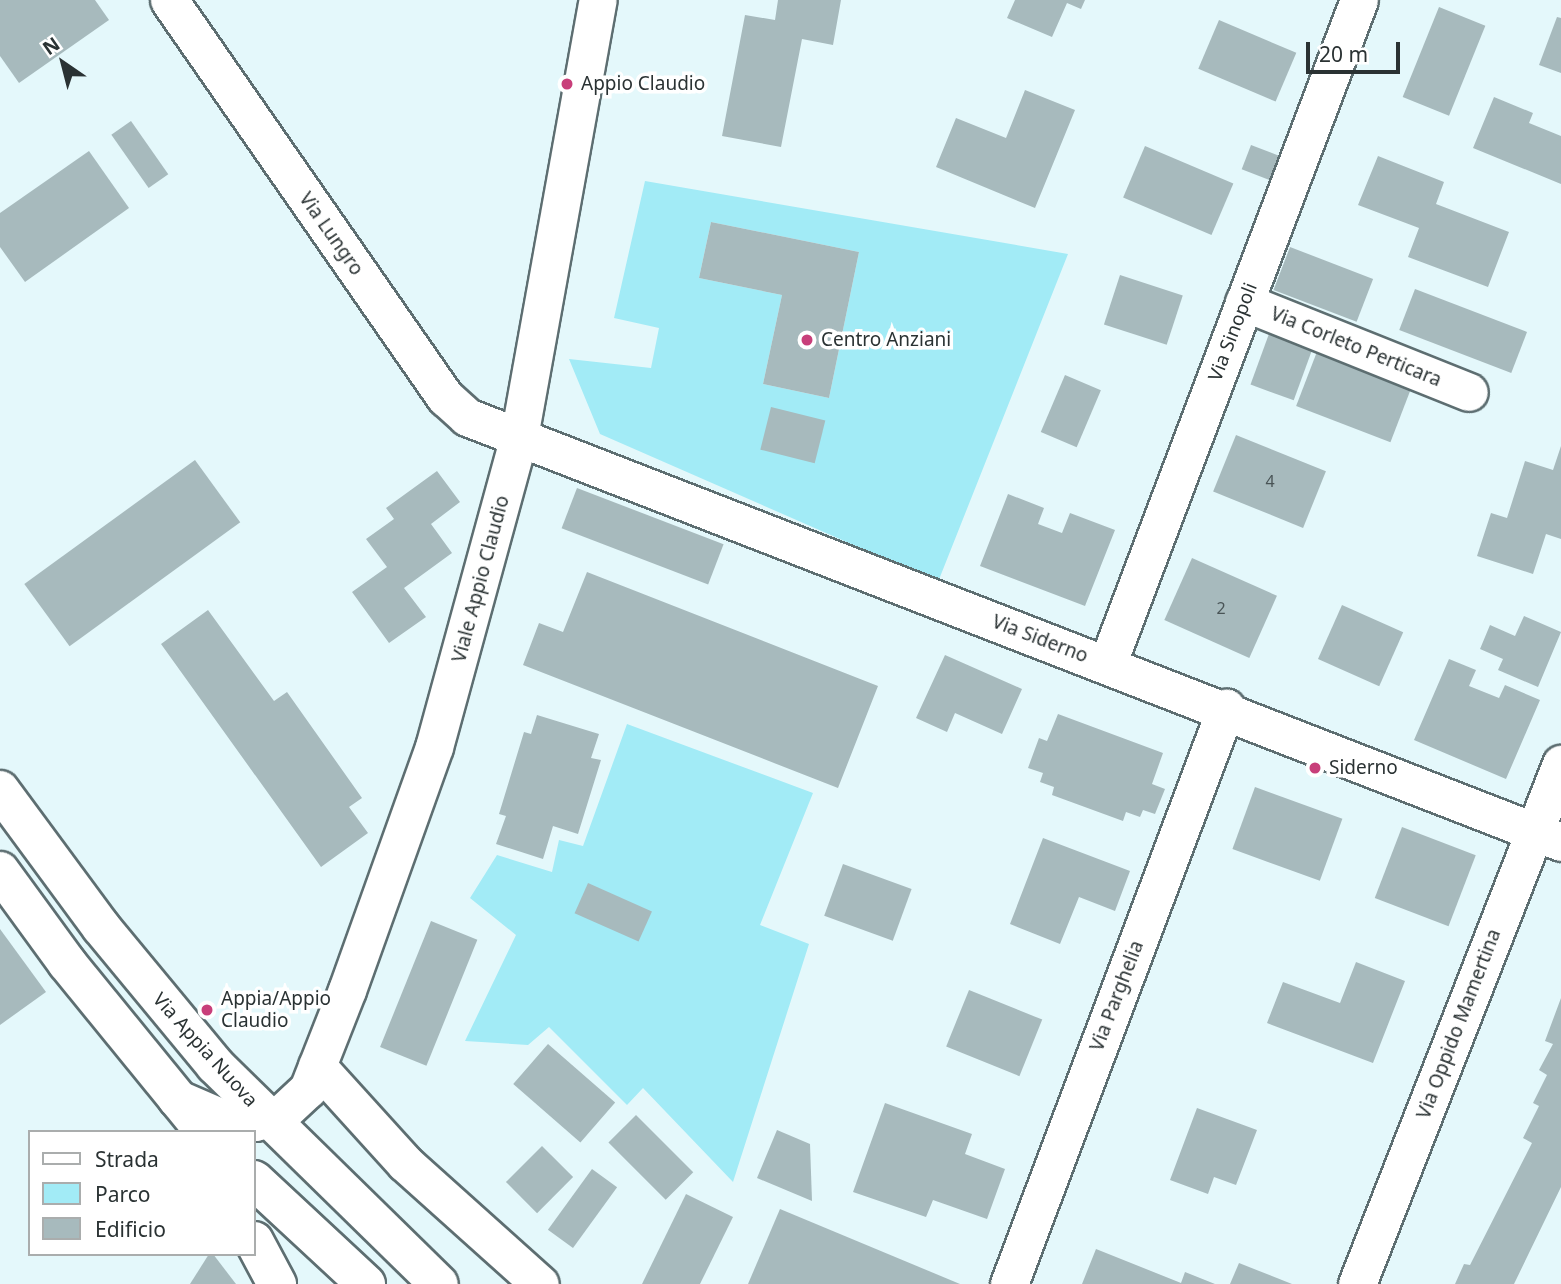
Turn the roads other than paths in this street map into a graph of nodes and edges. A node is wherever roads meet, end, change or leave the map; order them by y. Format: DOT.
graph roads {
  1 [pos="169,0"];
  2 [pos="598,0"];
  3 [pos="1359,0"];
  4 [pos="1244,302"];
  5 [pos="1469,392"];
  6 [pos="519,437"];
  7 [pos="1107,665"];
  8 [pos="1226,708"];
  9 [pos="1561,764"];
  10 [pos="0,790"];
  11 [pos="1548,835"];
  12 [pos="0,871"];
  13 [pos="317,1066"];
  14 [pos="176,1098"];
  15 [pos="267,1119"];
  16 [pos="193,1130"];
  17 [pos="203,1130"];
  18 [pos="256,1182"];
  19 [pos="256,1245"];
  20 [pos="277,1284"];
  21 [pos="366,1284"];
  22 [pos="439,1284"];
  23 [pos="540,1284"];
  24 [pos="1009,1284"];
  25 [pos="1357,1284"];
  1 -- 6 [label="street, Via Lungro"];
  2 -- 6 [label="street, Viale Appio Claudio"];
  3 -- 4 [label="street, Via Sinopoli"];
  4 -- 5 [label="street, Via Corleto Perticara"];
  4 -- 7 [label="street, Via Sinopoli"];
  6 -- 7 [label="street, Via Siderno"];
  6 -- 13 [label="street, Viale Appio Claudio"];
  7 -- 8 [label="street, Via Siderno"];
  8 -- 11 [label="street, Via Siderno"];
  8 -- 24 [label="street, Via Parghelia"];
  9 -- 11 [label="street, Via Oppido Mamertina"];
  10 -- 15 [label="main road, Via Appia Nuova"];
  11 -- 25 [label="street, Via Oppido Mamertina"];
  12 -- 14 [label="main road"];
  13 -- 15 [label="street, Viale Appio Claudio"];
  13 -- 23 [label="street"];
  14 -- 15 [label="street"];
  14 -- 16 [label="main road"];
  14 -- 17 [label="main road"];
  15 -- 22 [label="main road, Via Appia Nuova"];
  18 -- 21 [label="main road"];
  19 -- 20 [label="main road"];
}
